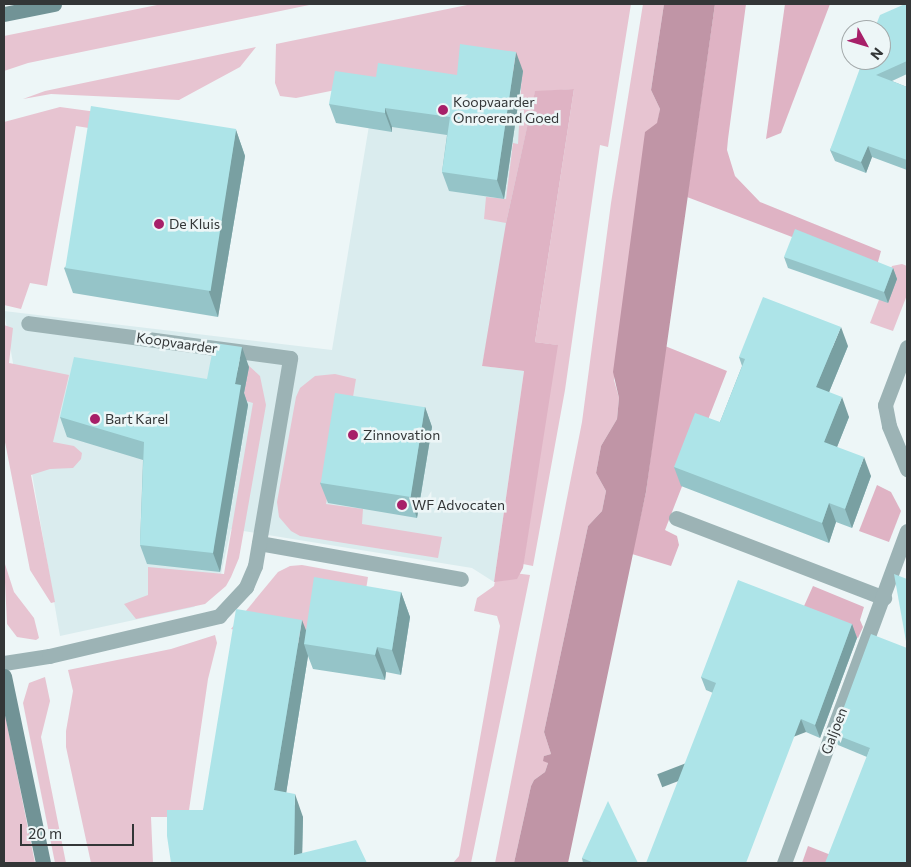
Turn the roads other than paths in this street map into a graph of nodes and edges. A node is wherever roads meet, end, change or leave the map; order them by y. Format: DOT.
graph roads {
  1 [pos="54,4"];
  2 [pos="4,14"];
  3 [pos="28,323"];
  4 [pos="907,347"];
  5 [pos="907,469"];
  6 [pos="676,518"];
  7 [pos="907,531"];
  8 [pos="259,543"];
  9 [pos="461,579"];
  10 [pos="884,598"];
  11 [pos="4,663"];
  12 [pos="4,676"];
  13 [pos="42,863"];
  14 [pos="784,863"];
  1 -- 2 [label="street"];
  3 -- 8 [label="street, Koopvaarder"];
  4 -- 5 [label="street"];
  6 -- 10 [label="street"];
  7 -- 10 [label="street, Galjoen"];
  8 -- 9 [label="street"];
  8 -- 11 [label="street, Koopvaarder"];
  10 -- 14 [label="street, Galjoen"];
  12 -- 13 [label="street"];
}
